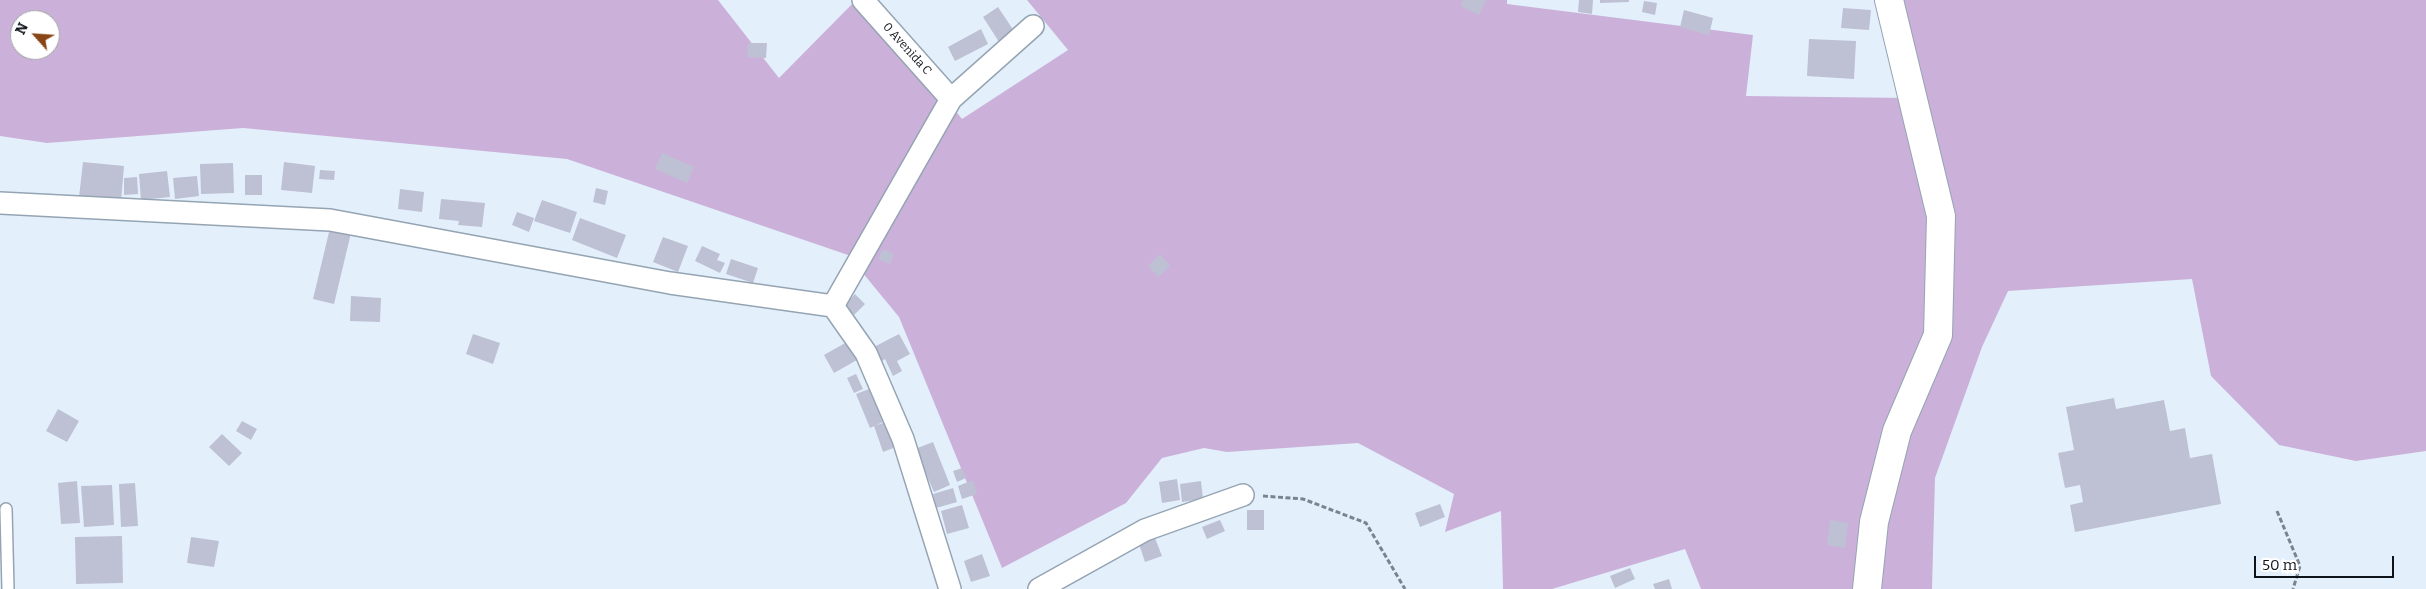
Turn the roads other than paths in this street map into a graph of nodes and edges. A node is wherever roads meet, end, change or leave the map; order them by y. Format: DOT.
graph roads {
  1 [pos="863,0"];
  2 [pos="1889,0"];
  3 [pos="1033,26"];
  4 [pos="951,99"];
  5 [pos="0,203"];
  6 [pos="833,306"];
  7 [pos="1243,495"];
  8 [pos="6,510"];
  9 [pos="8,589"];
  10 [pos="950,589"];
  11 [pos="1039,589"];
  12 [pos="1867,589"];
  1 -- 4 [label="street, 0 Avenida C"];
  2 -- 12 [label="street"];
  3 -- 4 [label="street"];
  4 -- 6 [label="street"];
  5 -- 6 [label="street"];
  6 -- 10 [label="street"];
  7 -- 11 [label="street"];
  8 -- 9 [label="lane"];
}
